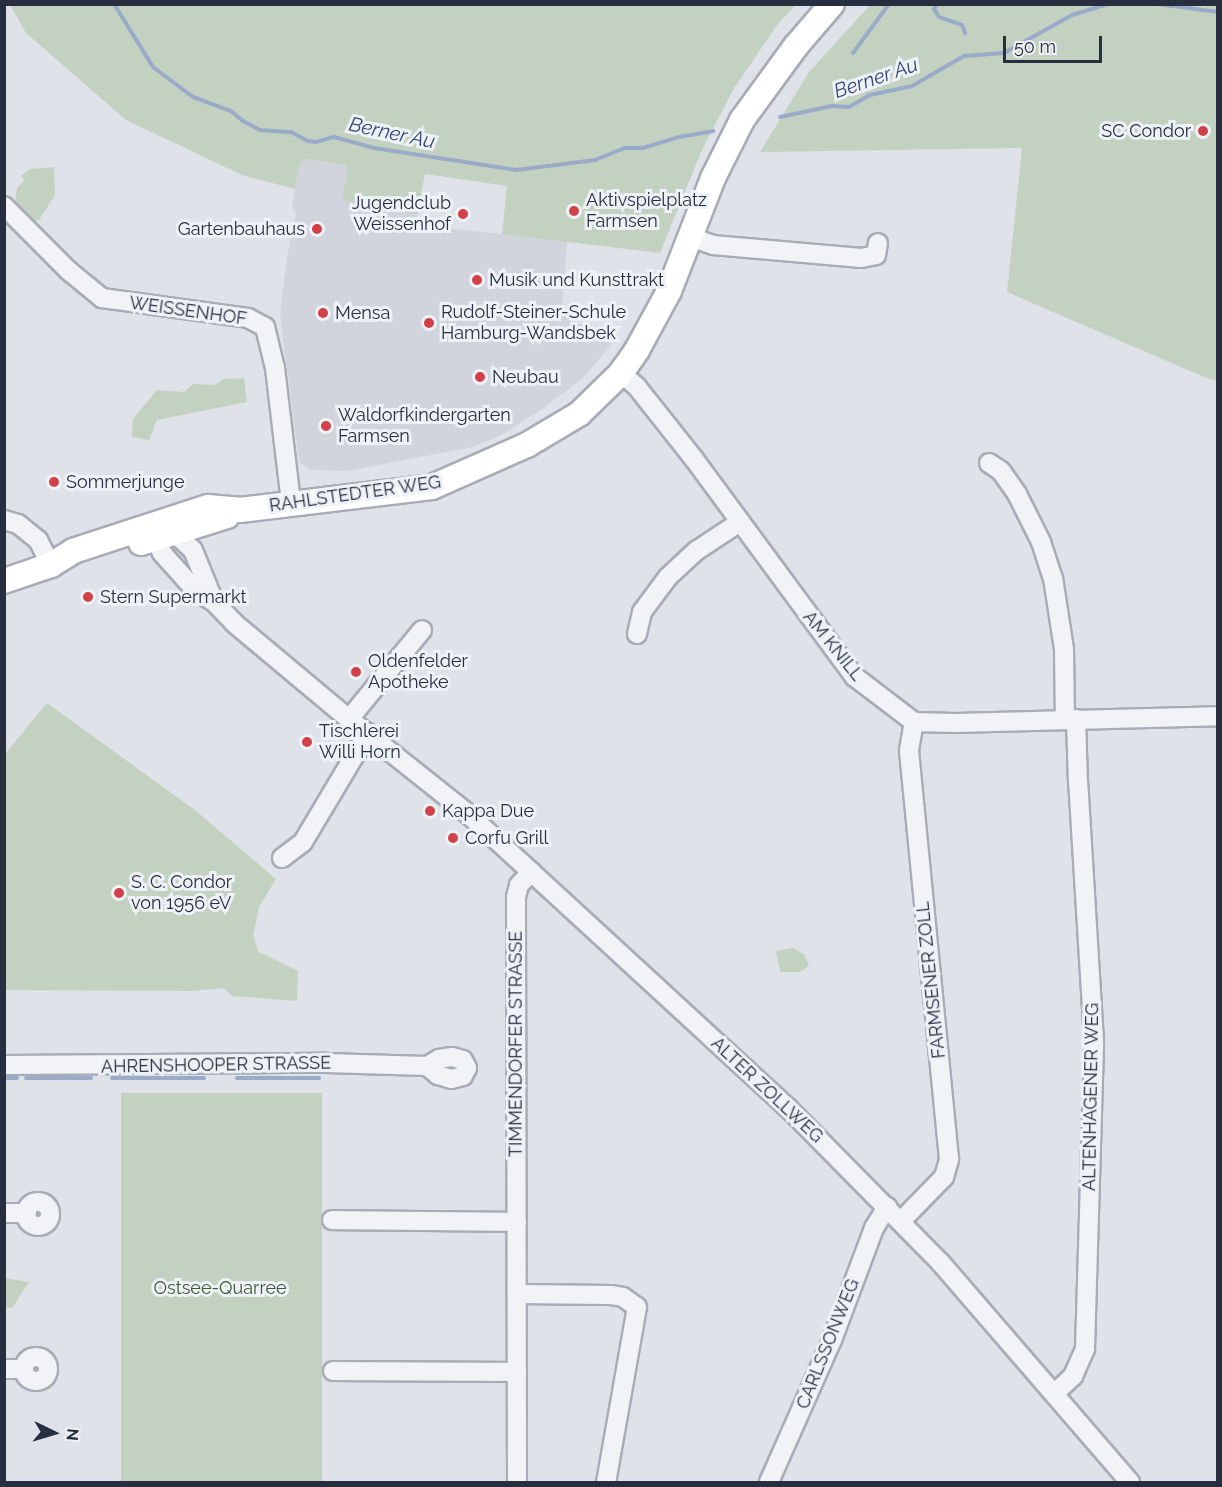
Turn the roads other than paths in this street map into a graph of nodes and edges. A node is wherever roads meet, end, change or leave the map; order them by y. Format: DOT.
graph roads {
  1 [pos="832,4"];
  2 [pos="4,206"];
  3 [pos="690,237"];
  4 [pos="878,243"];
  5 [pos="621,373"];
  6 [pos="989,463"];
  7 [pos="291,503"];
  8 [pos="240,510"];
  9 [pos="4,520"];
  10 [pos="740,522"];
  11 [pos="166,534"];
  12 [pos="51,565"];
  13 [pos="4,581"];
  14 [pos="214,602"];
  15 [pos="422,630"];
  16 [pos="637,634"];
  17 [pos="1218,716"];
  18 [pos="350,719"];
  19 [pos="1070,719"];
  20 [pos="914,722"];
  21 [pos="368,733"];
  22 [pos="282,858"];
  23 [pos="531,872"];
  24 [pos="4,1065"];
  25 [pos="427,1066"];
  26 [pos="887,1207"];
  27 [pos="27,1213"];
  28 [pos="4,1214"];
  29 [pos="332,1220"];
  30 [pos="901,1221"];
  31 [pos="517,1222"];
  32 [pos="517,1294"];
  33 [pos="4,1369"];
  34 [pos="24,1369"];
  35 [pos="333,1371"];
  36 [pos="517,1372"];
  37 [pos="1055,1393"];
  38 [pos="1120,1479"];
  39 [pos="517,1482"];
  40 [pos="606,1482"];
  41 [pos="770,1482"];
  1 -- 3 [label="main road, RAHLSTEDTER WEG"];
  2 -- 7 [label="street, WEISSENHOF"];
  3 -- 4 [label="street"];
  3 -- 5 [label="main road, RAHLSTEDTER WEG"];
  5 -- 7 [label="main road, RAHLSTEDTER WEG"];
  5 -- 10 [label="street, AM KNILL"];
  6 -- 19 [label="street"];
  7 -- 8 [label="main road, RAHLSTEDTER WEG"];
  8 -- 11 [label="main road, RAHLSTEDTER WEG"];
  8 -- 11 [label="main road, RAHLSTEDTER WEG"];
  9 -- 12 [label="street"];
  10 -- 16 [label="street"];
  10 -- 20 [label="street, AM KNILL"];
  11 -- 12 [label="main road, RAHLSTEDTER WEG"];
  11 -- 14 [label="street, ALTER ZOLLWEG"];
  11 -- 14 [label="street, ALTER ZOLLWEG"];
  12 -- 13 [label="main road, RAHLSTEDTER WEG"];
  14 -- 18 [label="street, ALTER ZOLLWEG"];
  15 -- 18 [label="street"];
  17 -- 19 [label="street"];
  18 -- 21 [label="street, ALTER ZOLLWEG"];
  19 -- 20 [label="street"];
  19 -- 37 [label="street, ALTENHAGENER WEG"];
  20 -- 30 [label="street, FARMSENER ZOLL"];
  21 -- 22 [label="street"];
  21 -- 23 [label="street, ALTER ZOLLWEG"];
  23 -- 26 [label="street, ALTER ZOLLWEG"];
  23 -- 31 [label="street, TIMMENDORFER STRASSE"];
  24 -- 25 [label="street, AHRENSHOOPER STRASSE"];
  26 -- 30 [label="street, ALTER ZOLLWEG"];
  26 -- 41 [label="street, CARLSSONWEG"];
  27 -- 28 [label="street"];
  29 -- 31 [label="street"];
  30 -- 37 [label="street, ALTER ZOLLWEG"];
  31 -- 32 [label="street, TIMMENDORFER STRASSE"];
  32 -- 36 [label="street, TIMMENDORFER STRASSE"];
  32 -- 40 [label="street"];
  33 -- 34 [label="street"];
  35 -- 36 [label="street"];
  36 -- 39 [label="street, TIMMENDORFER STRASSE"];
  37 -- 38 [label="street, ALTER ZOLLWEG"];
}
